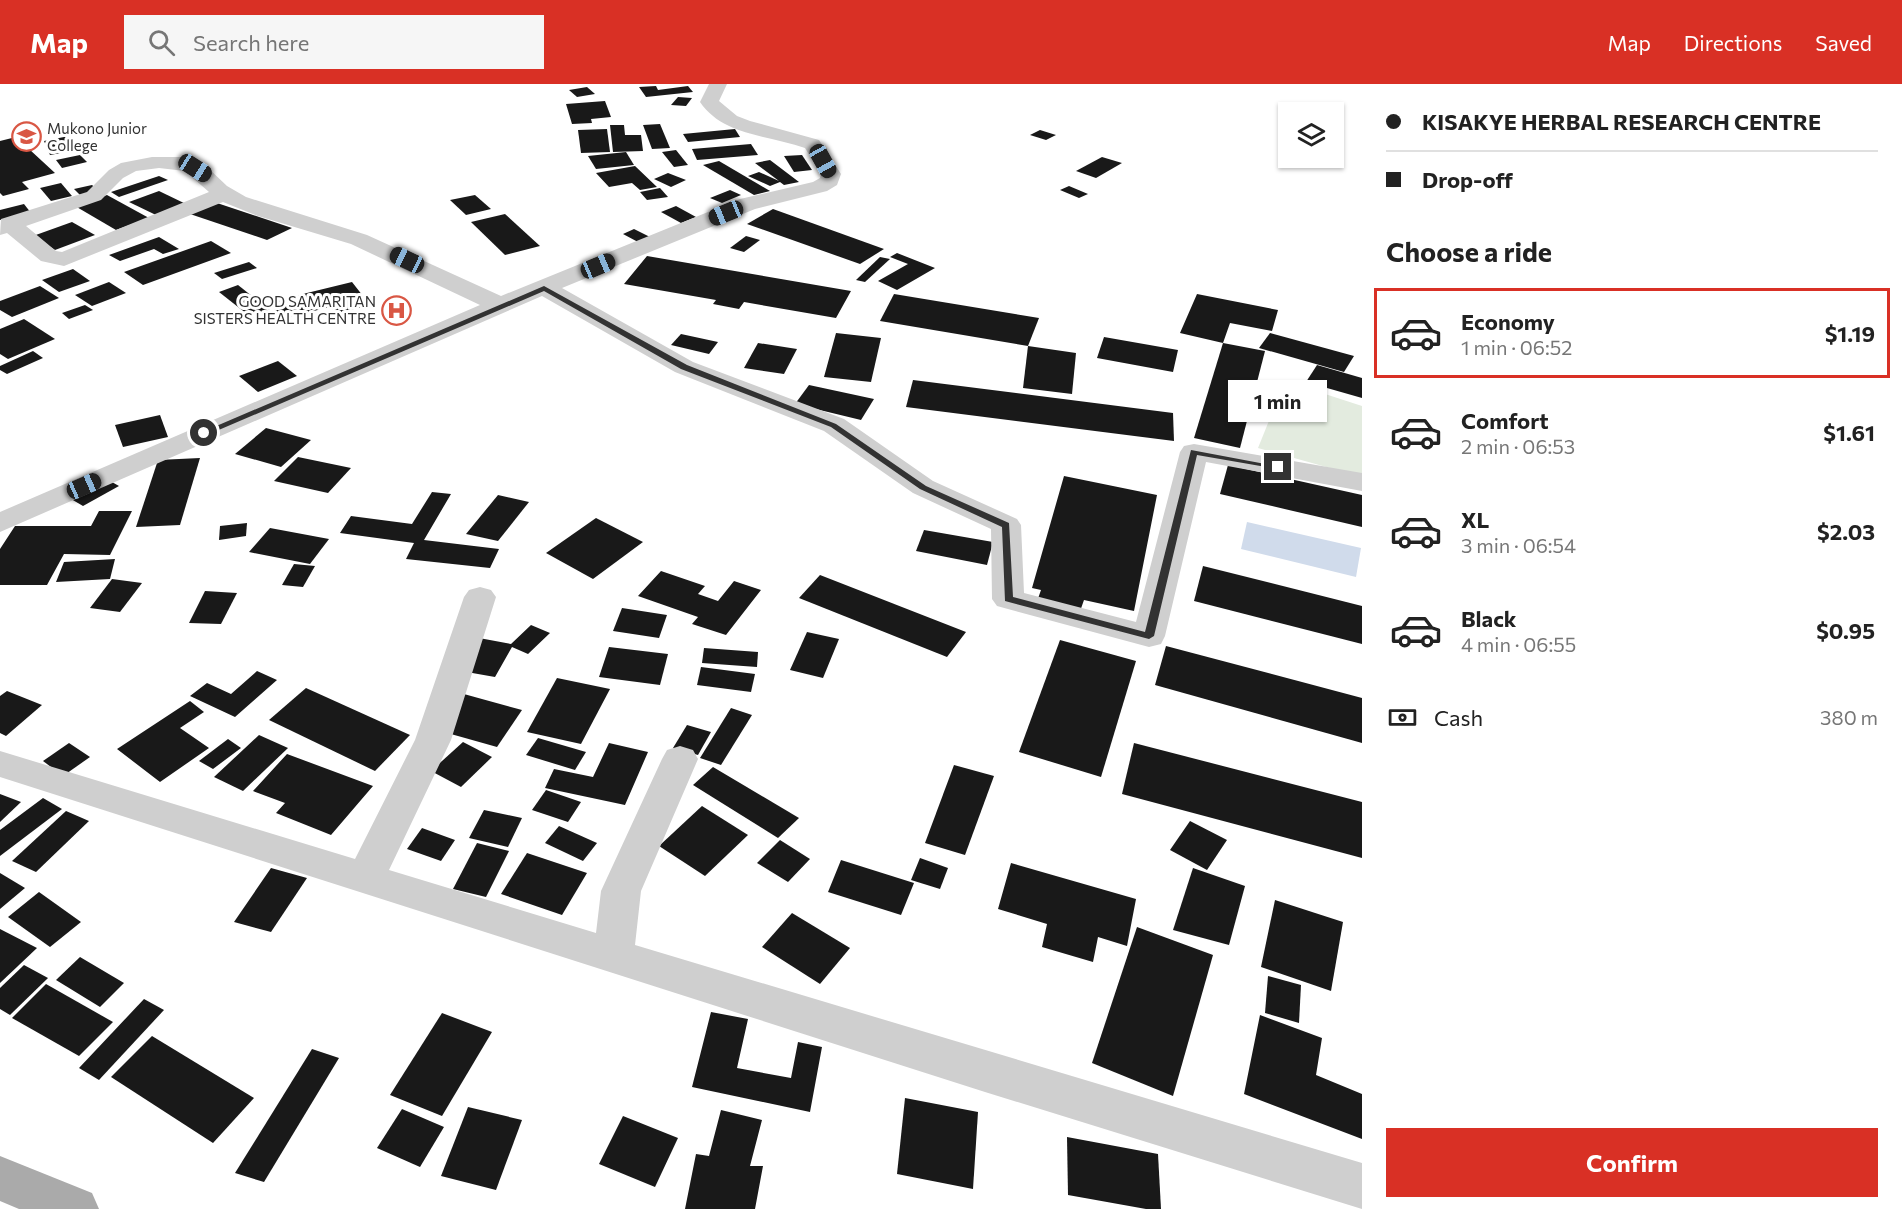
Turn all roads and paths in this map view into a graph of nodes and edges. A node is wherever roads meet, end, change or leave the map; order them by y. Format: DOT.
graph roads {
  1 [pos="718,84"];
  2 [pos="224,194"];
  3 [pos="4,226"];
  4 [pos="544,288"];
  5 [pos="500,305"];
  6 [pos="1362,482"];
  7 [pos="0,523"];
  8 [pos="480,597"];
  9 [pos="680,759"];
  10 [pos="0,764"];
  11 [pos="365,878"];
  12 [pos="613,956"];
  13 [pos="0,1178"];
  14 [pos="1362,1186"];
  15 [pos="75,1209"];
  1 -- 4 [label="street"];
  2 -- 3 [label="street"];
  2 -- 3 [label="street"];
  2 -- 5 [label="street"];
  4 -- 5 [label="street"];
  4 -- 6 [label="street"];
  5 -- 7 [label="street"];
  8 -- 11 [label="street"];
  9 -- 12 [label="street"];
  10 -- 11 [label="street"];
  11 -- 12 [label="street"];
  12 -- 14 [label="street"];
  13 -- 15 [label="main road"];
}
